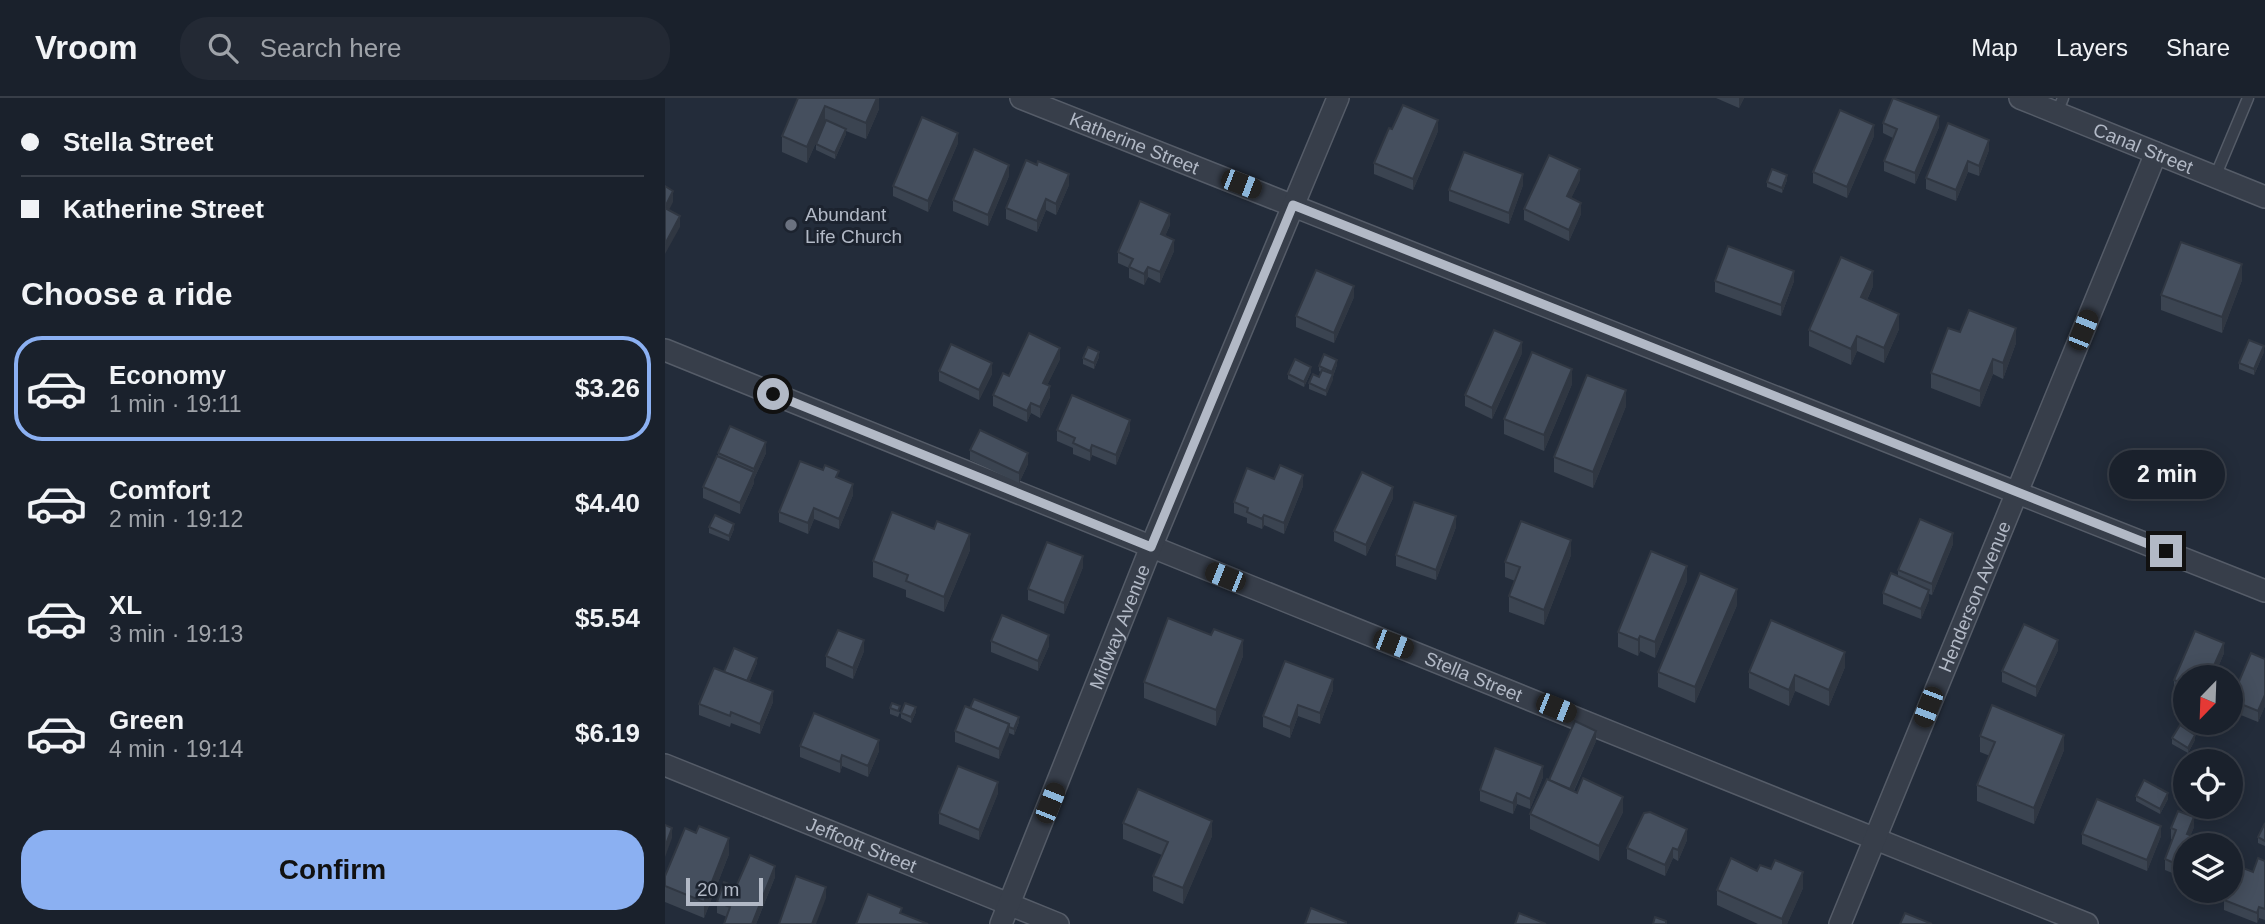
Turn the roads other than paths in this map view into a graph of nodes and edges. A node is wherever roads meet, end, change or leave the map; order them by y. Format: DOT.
graph roads {
  1 [pos="1021,98"];
  2 [pos="1338,98"];
  3 [pos="2020,98"];
  4 [pos="2248,98"];
  5 [pos="2060,105"];
  6 [pos="2156,153"];
  7 [pos="2215,177"];
  8 [pos="2265,197"];
  9 [pos="1293,205"];
  10 [pos="665,350"];
  11 [pos="2018,492"];
  12 [pos="1151,547"];
  13 [pos="2265,591"];
  14 [pos="665,765"];
  15 [pos="1875,840"];
  16 [pos="1005,915"];
  17 [pos="1058,924"];
  18 [pos="1840,924"];
  19 [pos="2087,924"];
  1 -- 9 [label="street, Katherine Street"];
  2 -- 9 [label="street, Midway Avenue"];
  3 -- 5 [label="street, Canal Street"];
  4 -- 7 [label="lane"];
  5 -- 6 [label="street, Canal Street"];
  6 -- 7 [label="street, Canal Street"];
  6 -- 11 [label="street, Henderson Avenue"];
  7 -- 8 [label="street, Canal Street"];
  9 -- 11 [label="street, Katherine Street"];
  9 -- 12 [label="street, Midway Avenue"];
  10 -- 12 [label="street, Stella Street"];
  11 -- 13 [label="street, Katherine Street"];
  11 -- 15 [label="street, Henderson Avenue"];
  12 -- 15 [label="street, Stella Street"];
  12 -- 16 [label="street, Midway Avenue"];
  14 -- 16 [label="street, Jeffcott Street"];
  15 -- 18 [label="street, Henderson Avenue"];
  15 -- 19 [label="street, Stella Street"];
  16 -- 17 [label="street, Jeffcott Street"];
}
